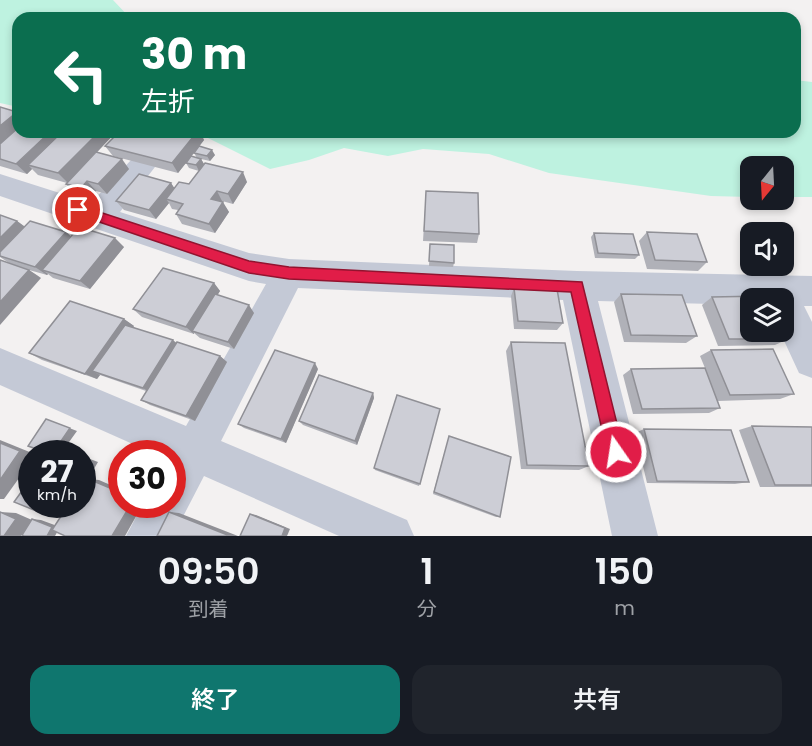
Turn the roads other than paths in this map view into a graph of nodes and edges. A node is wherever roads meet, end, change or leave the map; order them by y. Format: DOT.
graph roads {
  1 [pos="141,166"];
  2 [pos="0,185"];
  3 [pos="98,216"];
  4 [pos="289,273"];
  5 [pos="577,286"];
  6 [pos="812,291"];
  7 [pos="740,294"];
  8 [pos="794,294"];
  9 [pos="794,323"];
  10 [pos="812,360"];
  11 [pos="0,366"];
  12 [pos="196,451"];
  13 [pos="186,468"];
  14 [pos="159,518"];
  15 [pos="149,536"];
  16 [pos="391,536"];
  17 [pos="635,536"];
  1 -- 3 [label="street"];
  2 -- 3 [label="street"];
  3 -- 4 [label="street"];
  4 -- 5 [label="street"];
  4 -- 12 [label="street"];
  5 -- 7 [label="street"];
  5 -- 17 [label="street"];
  6 -- 8 [label="street"];
  9 -- 10 [label="street"];
  11 -- 12 [label="street"];
  12 -- 13 [label="street"];
  12 -- 16 [label="street"];
  14 -- 15 [label="street"];
}
